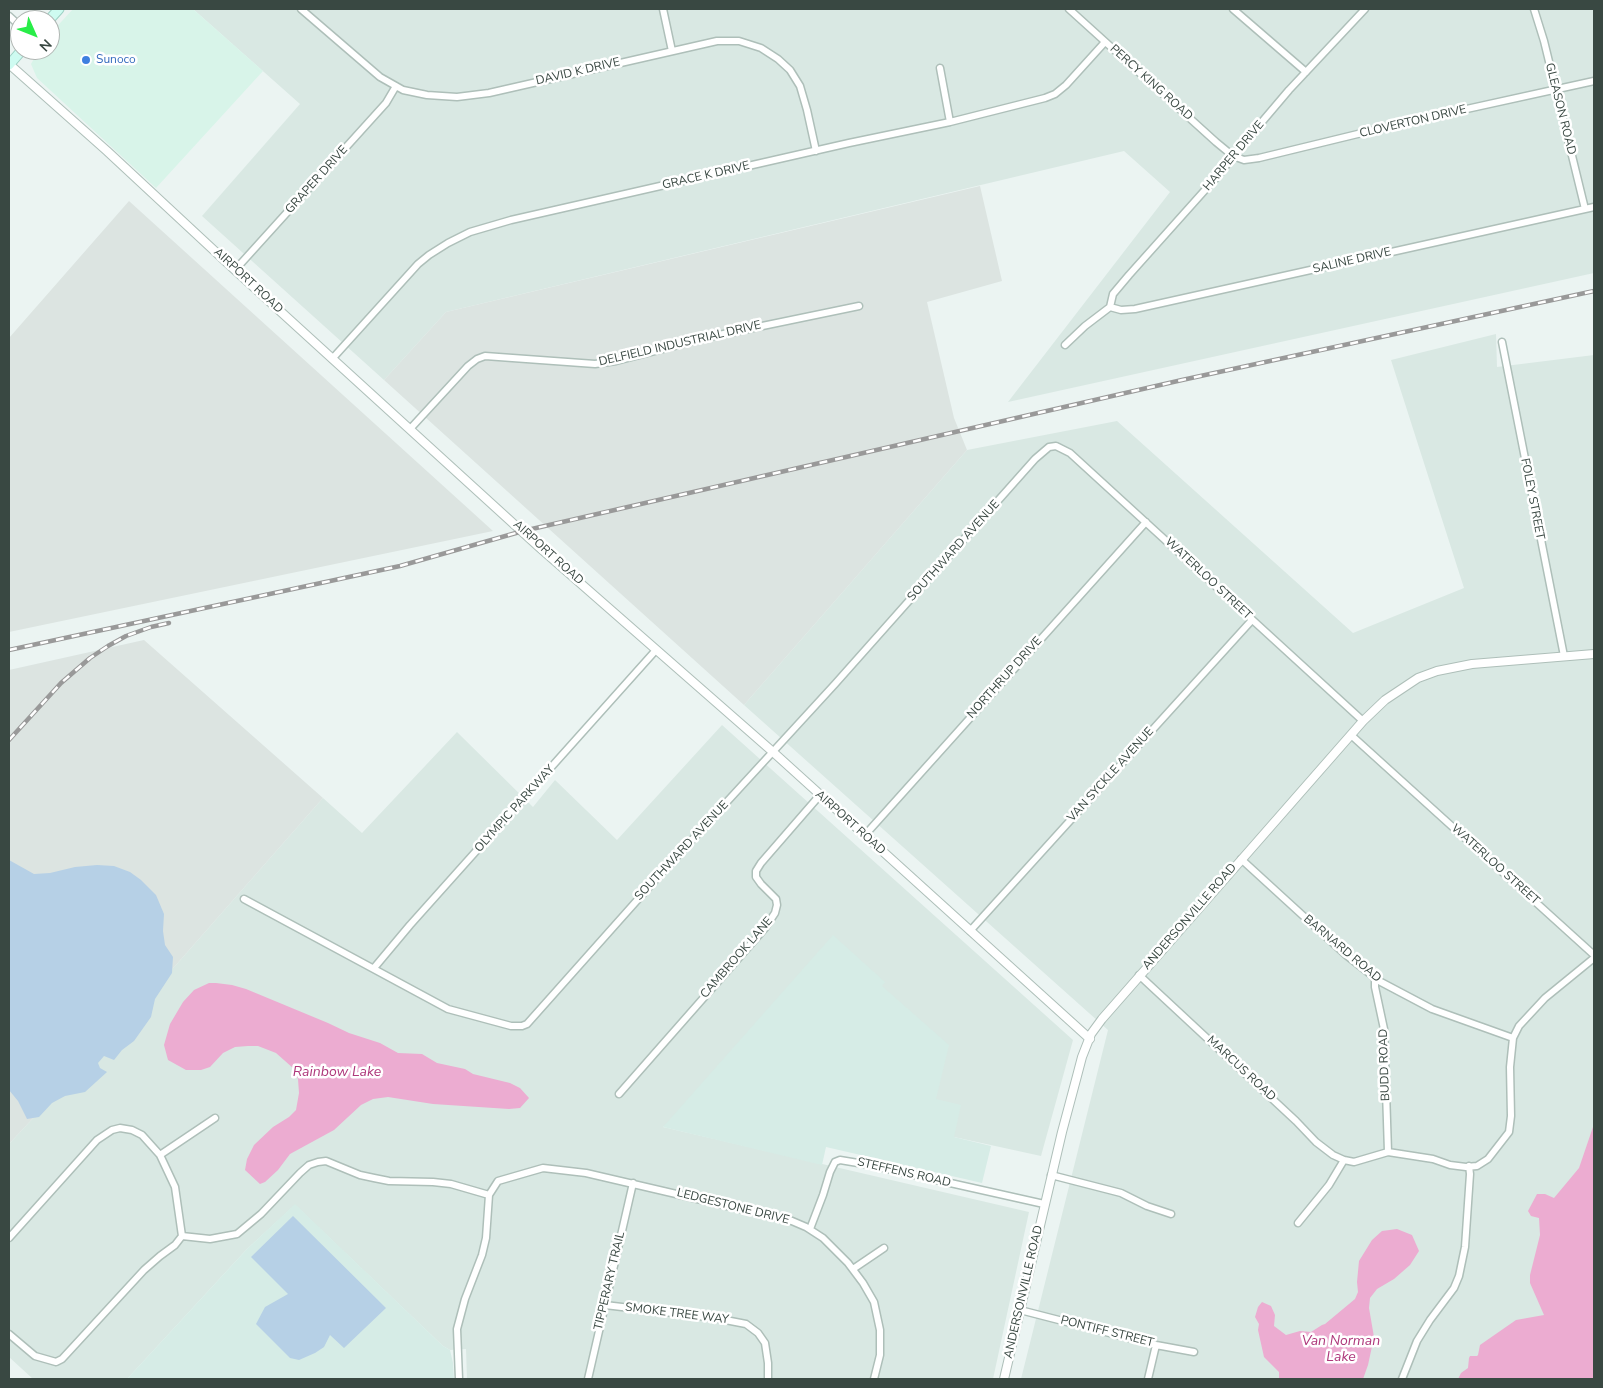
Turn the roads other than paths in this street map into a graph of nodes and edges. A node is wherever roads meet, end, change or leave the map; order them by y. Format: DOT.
graph roads {
  1 [pos="301,9"];
  2 [pos="663,9"];
  3 [pos="1069,9"];
  4 [pos="1233,9"];
  5 [pos="1365,9"];
  6 [pos="1534,9"];
  7 [pos="1105,42"];
  8 [pos="672,51"];
  9 [pos="9,65"];
  10 [pos="940,68"];
  11 [pos="1306,72"];
  12 [pos="1594,81"];
  13 [pos="396,86"];
  14 [pos="1556,89"];
  15 [pos="950,122"];
  16 [pos="816,151"];
  17 [pos="1233,156"];
  18 [pos="1594,207"];
  19 [pos="1585,209"];
  20 [pos="235,270"];
  21 [pos="859,306"];
  22 [pos="1110,307"];
  23 [pos="1502,342"];
  24 [pos="1065,344"];
  25 [pos="332,359"];
  26 [pos="410,429"];
  27 [pos="1049,447"];
  28 [pos="1146,522"];
  29 [pos="1252,620"];
  30 [pos="656,650"];
  31 [pos="1594,654"];
  32 [pos="1564,656"];
  33 [pos="1363,721"];
  34 [pos="1352,735"];
  35 [pos="773,752"];
  36 [pos="820,795"];
  37 [pos="865,835"];
  38 [pos="1241,859"];
  39 [pos="244,899"];
  40 [pos="970,931"];
  41 [pos="1594,956"];
  42 [pos="374,968"];
  43 [pos="1139,975"];
  44 [pos="1376,979"];
  45 [pos="1513,1038"];
  46 [pos="1090,1039"];
  47 [pos="619,1094"];
  48 [pos="215,1118"];
  49 [pos="1388,1152"];
  50 [pos="160,1155"];
  51 [pos="1344,1160"];
  52 [pos="1469,1166"];
  53 [pos="1051,1175"];
  54 [pos="634,1183"];
  55 [pos="489,1195"];
  56 [pos="1044,1204"];
  57 [pos="1171,1214"];
  58 [pos="1298,1223"];
  59 [pos="810,1229"];
  60 [pos="182,1236"];
  61 [pos="9,1238"];
  62 [pos="884,1248"];
  63 [pos="853,1269"];
  64 [pos="605,1305"];
  65 [pos="1020,1310"];
  66 [pos="9,1334"];
  67 [pos="1156,1344"];
  68 [pos="1194,1352"];
  69 [pos="459,1379"];
  70 [pos="588,1379"];
  71 [pos="768,1379"];
  72 [pos="874,1379"];
  73 [pos="1004,1379"];
  74 [pos="1148,1379"];
  75 [pos="1402,1379"];
  1 -- 13 [label="street, DAVID K DRIVE"];
  2 -- 8 [label="street"];
  3 -- 7 [label="street, PERCY KING ROAD"];
  4 -- 11 [label="street"];
  5 -- 11 [label="street, HARPER DRIVE"];
  6 -- 14 [label="street, GLEASON ROAD"];
  7 -- 15 [label="street, GRACE K DRIVE"];
  7 -- 17 [label="street, PERCY KING ROAD"];
  8 -- 13 [label="street, DAVID K DRIVE"];
  8 -- 16 [label="street, DAVID K DRIVE"];
  9 -- 20 [label="street, AIRPORT ROAD"];
  10 -- 15 [label="street"];
  11 -- 17 [label="street, HARPER DRIVE"];
  12 -- 14 [label="street, CLOVERTON DRIVE"];
  13 -- 20 [label="street, GRAPER DRIVE"];
  14 -- 17 [label="street, CLOVERTON DRIVE"];
  14 -- 19 [label="street, GLEASON ROAD"];
  15 -- 16 [label="street, GRACE K DRIVE"];
  16 -- 25 [label="street, GRACE K DRIVE"];
  17 -- 22 [label="street, HARPER DRIVE"];
  18 -- 19 [label="street, SALINE DRIVE"];
  19 -- 22 [label="street, SALINE DRIVE"];
  20 -- 25 [label="street, AIRPORT ROAD"];
  21 -- 26 [label="street, DELFIELD INDUSTRIAL DRIVE"];
  22 -- 24 [label="street"];
  23 -- 32 [label="street, FOLEY STREET"];
  25 -- 26 [label="street, AIRPORT ROAD"];
  26 -- 30 [label="street, AIRPORT ROAD"];
  27 -- 28 [label="street, WATERLOO STREET"];
  27 -- 35 [label="street, SOUTHWARD AVENUE"];
  28 -- 29 [label="street, WATERLOO STREET"];
  28 -- 37 [label="street, NORTHRUP DRIVE"];
  29 -- 33 [label="street, WATERLOO STREET"];
  29 -- 40 [label="street, VAN SYCKLE AVENUE"];
  30 -- 35 [label="street, AIRPORT ROAD"];
  30 -- 42 [label="street, OLYMPIC PARKWAY"];
  31 -- 32 [label="street, ANDERSONVILLE ROAD"];
  32 -- 33 [label="street, ANDERSONVILLE ROAD"];
  33 -- 34 [label="street, ANDERSONVILLE ROAD"];
  34 -- 38 [label="street, ANDERSONVILLE ROAD"];
  34 -- 41 [label="street, WATERLOO STREET"];
  35 -- 36 [label="street, AIRPORT ROAD"];
  35 -- 42 [label="street, SOUTHWARD AVENUE"];
  36 -- 37 [label="street, AIRPORT ROAD"];
  36 -- 47 [label="street, CAMBROOK LANE"];
  37 -- 40 [label="street, AIRPORT ROAD"];
  38 -- 43 [label="street, ANDERSONVILLE ROAD"];
  38 -- 44 [label="street, BARNARD ROAD"];
  39 -- 42 [label="street, SOUTHWARD AVENUE"];
  40 -- 46 [label="street, AIRPORT ROAD"];
  41 -- 45 [label="street"];
  43 -- 46 [label="street, ANDERSONVILLE ROAD"];
  43 -- 51 [label="street, MARCUS ROAD"];
  44 -- 45 [label="street, BARNARD ROAD"];
  44 -- 49 [label="street, BUDD ROAD"];
  45 -- 52 [label="street"];
  46 -- 53 [label="street, ANDERSONVILLE ROAD"];
  48 -- 50 [label="street"];
  49 -- 51 [label="street"];
  49 -- 52 [label="street"];
  50 -- 60 [label="street"];
  50 -- 61 [label="street"];
  51 -- 58 [label="street"];
  52 -- 75 [label="street"];
  53 -- 56 [label="street, ANDERSONVILLE ROAD"];
  53 -- 57 [label="street"];
  54 -- 55 [label="street, LEDGESTONE DRIVE"];
  54 -- 59 [label="street, LEDGESTONE DRIVE"];
  54 -- 64 [label="street, TIPPERARY TRAIL"];
  55 -- 60 [label="street"];
  55 -- 69 [label="street"];
  56 -- 59 [label="street, STEFFENS ROAD"];
  56 -- 65 [label="street, ANDERSONVILLE ROAD"];
  59 -- 63 [label="street, LEDGESTONE DRIVE"];
  60 -- 66 [label="street"];
  62 -- 63 [label="street"];
  63 -- 72 [label="street, LEDGESTONE DRIVE"];
  64 -- 70 [label="street, TIPPERARY TRAIL"];
  64 -- 71 [label="street, SMOKE TREE WAY"];
  65 -- 67 [label="street, PONTIFF STREET"];
  65 -- 73 [label="street, ANDERSONVILLE ROAD"];
  67 -- 68 [label="street, PONTIFF STREET"];
  67 -- 74 [label="street"];
}
